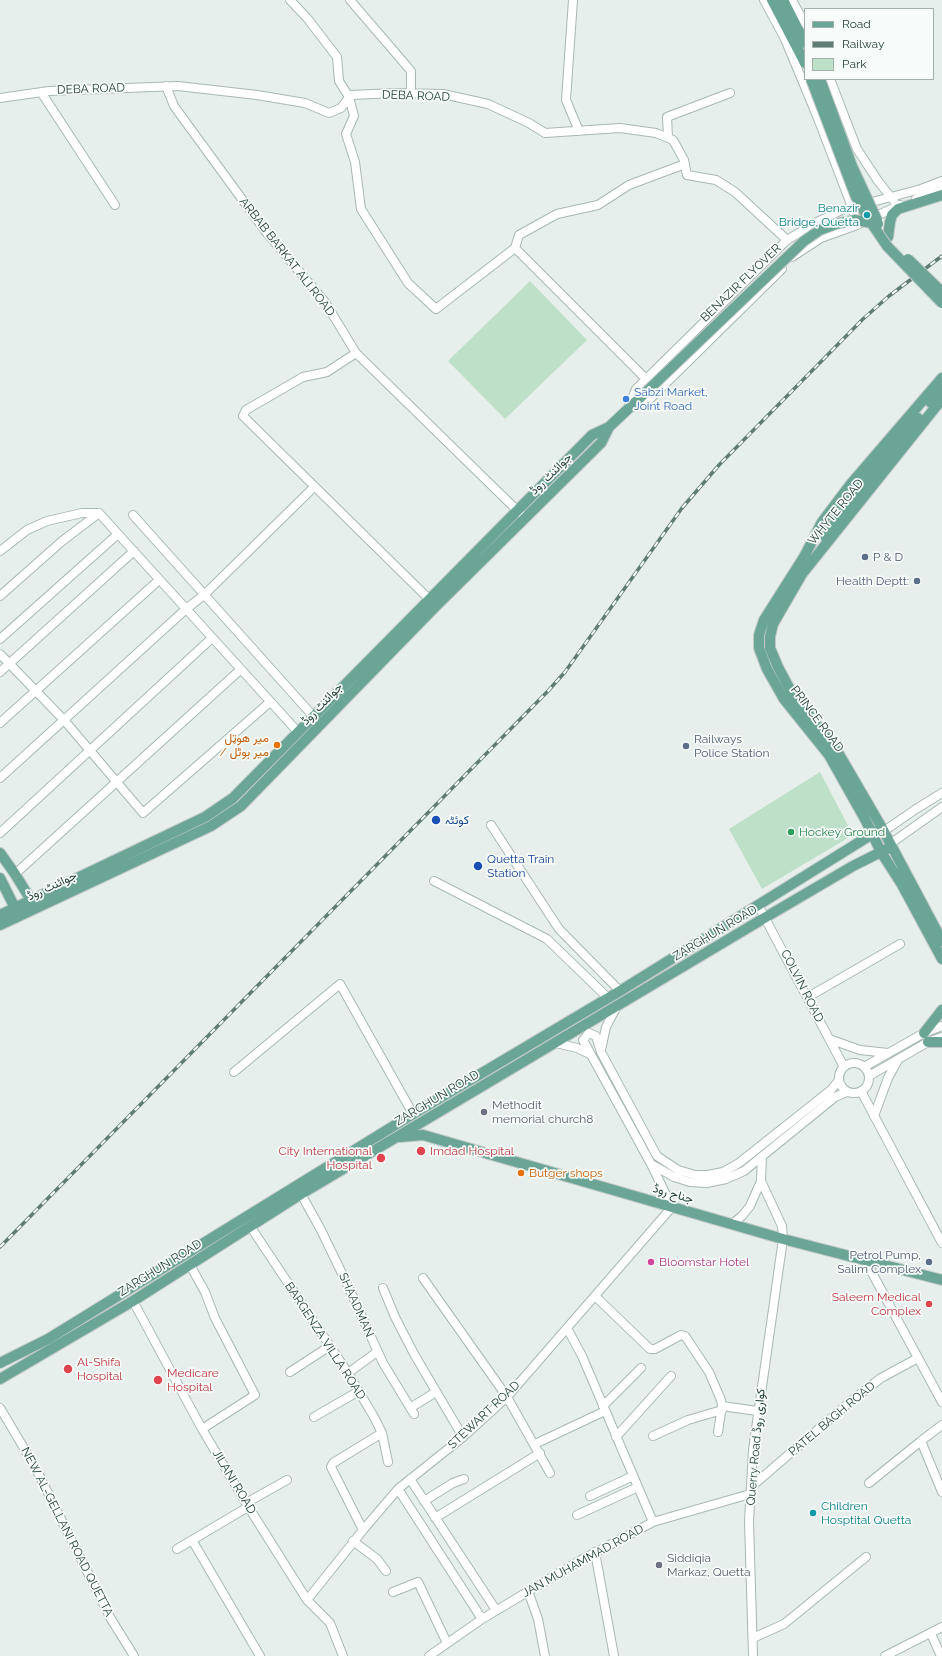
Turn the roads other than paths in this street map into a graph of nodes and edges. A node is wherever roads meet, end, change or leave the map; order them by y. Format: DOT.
graph roads {
  1 [pos="290,0"];
  2 [pos="350,0"];
  3 [pos="574,0"];
  4 [pos="764,0"];
  5 [pos="772,0"];
  6 [pos="783,0"];
  7 [pos="792,0"];
  8 [pos="804,22"];
  9 [pos="804,41"];
  10 [pos="804,60"];
  11 [pos="811,80"];
  12 [pos="820,80"];
  13 [pos="830,80"];
  14 [pos="166,86"];
  15 [pos="41,92"];
  16 [pos="730,93"];
  17 [pos="411,94"];
  18 [pos="350,97"];
  19 [pos="0,98"];
  20 [pos="579,131"];
  21 [pos="668,138"];
  22 [pos="685,164"];
  23 [pos="942,181"];
  24 [pos="942,188"];
  25 [pos="942,195"];
  26 [pos="892,197"];
  27 [pos="115,205"];
  28 [pos="852,207"];
  29 [pos="896,207"];
  30 [pos="874,222"];
  31 [pos="857,225"];
  32 [pos="888,237"];
  33 [pos="787,240"];
  34 [pos="515,248"];
  35 [pos="942,292"];
  36 [pos="942,304"];
  37 [pos="356,353"];
  38 [pos="942,378"];
  39 [pos="646,379"];
  40 [pos="942,390"];
  41 [pos="645,393"];
  42 [pos="942,399"];
  43 [pos="627,410"];
  44 [pos="609,427"];
  45 [pos="314,487"];
  46 [pos="517,509"];
  47 [pos="99,513"];
  48 [pos="133,515"];
  49 [pos="526,518"];
  50 [pos="118,534"];
  51 [pos="0,551"];
  52 [pos="134,551"];
  53 [pos="808,559"];
  54 [pos="159,580"];
  55 [pos="204,595"];
  56 [pos="0,596"];
  57 [pos="429,599"];
  58 [pos="186,609"];
  59 [pos="212,638"];
  60 [pos="0,639"];
  61 [pos="0,654"];
  62 [pos="9,664"];
  63 [pos="240,670"];
  64 [pos="0,672"];
  65 [pos="35,691"];
  66 [pos="270,702"];
  67 [pos="313,716"];
  68 [pos="64,720"];
  69 [pos="0,723"];
  70 [pos="298,732"];
  71 [pos="90,751"];
  72 [pos="0,778"];
  73 [pos="118,782"];
  74 [pos="942,793"];
  75 [pos="942,807"];
  76 [pos="491,825"];
  77 [pos="883,829"];
  78 [pos="0,833"];
  79 [pos="873,833"];
  80 [pos="890,845"];
  81 [pos="881,852"];
  82 [pos="0,853"];
  83 [pos="16,874"];
  84 [pos="0,878"];
  85 [pos="434,881"];
  86 [pos="33,904"];
  87 [pos="758,905"];
  88 [pos="17,912"];
  89 [pos="0,915"];
  90 [pos="766,917"];
  91 [pos="0,925"];
  92 [pos="941,937"];
  93 [pos="900,944"];
  94 [pos="942,959"];
  95 [pos="620,991"];
  96 [pos="808,997"];
  97 [pos="608,998"];
  98 [pos="616,1008"];
  99 [pos="942,1010"];
  100 [pos="942,1026"];
  101 [pos="926,1037"];
  102 [pos="942,1037"];
  103 [pos="829,1039"];
  104 [pos="942,1042"];
  105 [pos="556,1043"];
  106 [pos="601,1052"];
  107 [pos="888,1053"];
  108 [pos="590,1054"];
  109 [pos="898,1059"];
  110 [pos="844,1067"];
  111 [pos="864,1067"];
  112 [pos="234,1072"];
  113 [pos="869,1076"];
  114 [pos="839,1080"];
  115 [pos="847,1092"];
  116 [pos="861,1092"];
  117 [pos="413,1114"];
  118 [pos="874,1116"];
  119 [pos="397,1137"];
  120 [pos="762,1157"];
  121 [pos="651,1164"];
  122 [pos="761,1181"];
  123 [pos="301,1194"];
  124 [pos="672,1207"];
  125 [pos="732,1224"];
  126 [pos="250,1226"];
  127 [pos="783,1239"];
  128 [pos="942,1243"];
  129 [pos="865,1260"];
  130 [pos="190,1265"];
  131 [pos="423,1278"];
  132 [pos="942,1280"];
  133 [pos="383,1288"];
  134 [pos="595,1296"];
  135 [pos="133,1301"];
  136 [pos="568,1328"];
  137 [pos="330,1346"];
  138 [pos="377,1352"];
  139 [pos="918,1358"];
  140 [pos="0,1363"];
  141 [pos="640,1368"];
  142 [pos="290,1372"];
  143 [pos="348,1373"];
  144 [pos="671,1376"];
  145 [pos="0,1379"];
  146 [pos="358,1391"];
  147 [pos="436,1392"];
  148 [pos="508,1397"];
  149 [pos="942,1402"];
  150 [pos="0,1408"];
  151 [pos="604,1408"];
  152 [pos="722,1408"];
  153 [pos="757,1411"];
  154 [pos="314,1417"];
  155 [pos="942,1425"];
  156 [pos="202,1429"];
  157 [pos="718,1432"];
  158 [pos="382,1433"];
  159 [pos="653,1436"];
  160 [pos="463,1437"];
  161 [pos="616,1438"];
  162 [pos="921,1441"];
  163 [pos="535,1444"];
  164 [pos="540,1454"];
  165 [pos="388,1462"];
  166 [pos="550,1473"];
  167 [pos="633,1476"];
  168 [pos="464,1479"];
  169 [pos="287,1480"];
  170 [pos="410,1480"];
  171 [pos="869,1483"];
  172 [pos="638,1487"];
  173 [pos="398,1489"];
  174 [pos="751,1491"];
  175 [pos="942,1492"];
  176 [pos="590,1496"];
  177 [pos="424,1501"];
  178 [pos="247,1505"];
  179 [pos="576,1514"];
  180 [pos="435,1518"];
  181 [pos="653,1522"];
  182 [pos="363,1530"];
  183 [pos="192,1540"];
  184 [pos="353,1541"];
  185 [pos="176,1550"];
  186 [pos="595,1552"];
  187 [pos="866,1557"];
  188 [pos="386,1571"];
  189 [pos="528,1591"];
  190 [pos="393,1592"];
  191 [pos="307,1600"];
  192 [pos="496,1610"];
  193 [pos="482,1619"];
  194 [pos="942,1627"];
  195 [pos="931,1634"];
  196 [pos="753,1638"];
  197 [pos="444,1645"];
  198 [pos="134,1656"];
  199 [pos="260,1656"];
  200 [pos="343,1656"];
  201 [pos="429,1656"];
  202 [pos="446,1656"];
  203 [pos="545,1656"];
  204 [pos="614,1656"];
  205 [pos="753,1656"];
  206 [pos="885,1656"];
  207 [pos="941,1656"];
  1 -- 18 [label="street"];
  2 -- 17 [label="street"];
  3 -- 20 [label="street"];
  4 -- 28 [label="street"];
  5 -- 10 [label="main road"];
  6 -- 9 [label="main road"];
  7 -- 8 [label="street"];
  11 -- 30 [label="main road, bridge"];
  12 -- 30 [label="main road, bridge"];
  13 -- 26 [label="street"];
  14 -- 15 [label="street, DEBA ROAD"];
  14 -- 18 [label="street, DEBA ROAD"];
  14 -- 37 [label="street, ARBAB BARKAT ALI ROAD"];
  15 -- 19 [label="street, DEBA ROAD"];
  15 -- 27 [label="street"];
  16 -- 21 [label="street"];
  17 -- 18 [label="street, DEBA ROAD"];
  17 -- 20 [label="street, DEBA ROAD"];
  18 -- 34 [label="street"];
  20 -- 21 [label="street, DEBA ROAD"];
  21 -- 22 [label="street"];
  22 -- 33 [label="street"];
  22 -- 34 [label="street"];
  23 -- 26 [label="street"];
  24 -- 29 [label="street"];
  25 -- 32 [label="main road"];
  26 -- 28 [label="street"];
  26 -- 29 [label="street"];
  28 -- 31 [label="street"];
  28 -- 33 [label="street"];
  29 -- 31 [label="street"];
  30 -- 32 [label="main road"];
  30 -- 36 [label="main road, bridge"];
  30 -- 41 [label="main road, BENAZIR FLYOVER, bridge"];
  31 -- 43 [label="street"];
  32 -- 35 [label="main road, bridge"];
  33 -- 39 [label="street"];
  34 -- 39 [label="street"];
  37 -- 45 [label="street"];
  37 -- 46 [label="street, ARBAB BARKAT ALI ROAD"];
  38 -- 53 [label="main road, WHYTE ROAD"];
  39 -- 43 [label="street"];
  40 -- 53 [label="main road, WHYTE ROAD"];
  41 -- 43 [label="main road, جوائنٹ روڈ"];
  42 -- 53 [label="main road, WHYTE ROAD"];
  43 -- 44 [label="main road, جوائنٹ روڈ"];
  44 -- 46 [label="main road, جوائنٹ روڈ"];
  44 -- 49 [label="main road, جوائنٹ روڈ"];
  45 -- 55 [label="street"];
  45 -- 57 [label="street"];
  46 -- 49 [label="street, ARBAB BARKAT ALI ROAD"];
  46 -- 57 [label="main road, جوائنٹ روڈ"];
  47 -- 50 [label="street"];
  47 -- 51 [label="street"];
  47 -- 56 [label="street"];
  48 -- 55 [label="street"];
  49 -- 86 [label="main road, جوائنٹ روڈ"];
  50 -- 52 [label="street"];
  50 -- 60 [label="street"];
  52 -- 54 [label="street"];
  52 -- 62 [label="street"];
  53 -- 77 [label="main road, PRINCE ROAD"];
  53 -- 79 [label="main road, PRINCE ROAD"];
  54 -- 58 [label="street"];
  54 -- 65 [label="street"];
  55 -- 58 [label="street"];
  55 -- 67 [label="street"];
  57 -- 67 [label="main road, جوائنٹ روڈ"];
  58 -- 59 [label="street"];
  58 -- 68 [label="street"];
  59 -- 63 [label="street"];
  59 -- 71 [label="street"];
  61 -- 62 [label="street"];
  62 -- 64 [label="street"];
  62 -- 65 [label="street"];
  63 -- 66 [label="street"];
  63 -- 73 [label="street"];
  65 -- 68 [label="street"];
  65 -- 69 [label="street"];
  66 -- 70 [label="street"];
  66 -- 73 [label="street"];
  67 -- 70 [label="main road, جوائنٹ روڈ"];
  68 -- 71 [label="street"];
  68 -- 72 [label="street"];
  70 -- 86 [label="main road, جوائنٹ روڈ"];
  71 -- 73 [label="street"];
  71 -- 78 [label="street"];
  73 -- 83 [label="street"];
  74 -- 77 [label="street, ZARGHUN ROAD"];
  75 -- 80 [label="street, ZARGHUN ROAD"];
  76 -- 95 [label="street"];
  77 -- 79 [label="main road, ZARGHUN ROAD"];
  77 -- 80 [label="main road, PRINCE ROAD"];
  79 -- 81 [label="main road, PRINCE ROAD"];
  79 -- 87 [label="main road, ZARGHUN ROAD"];
  80 -- 81 [label="main road, ZARGHUN ROAD"];
  80 -- 92 [label="main road, PRINCE ROAD"];
  81 -- 90 [label="main road, ZARGHUN ROAD"];
  81 -- 94 [label="main road, PRINCE ROAD"];
  82 -- 83 [label="main road"];
  83 -- 86 [label="main road"];
  84 -- 88 [label="main road"];
  85 -- 97 [label="street"];
  86 -- 88 [label="main road, جوائنٹ روڈ"];
  87 -- 90 [label="street, COLVIN ROAD"];
  87 -- 95 [label="main road, ZARGHUN ROAD"];
  88 -- 89 [label="main road, جوائنٹ روڈ"];
  88 -- 91 [label="main road, جوائنٹ روڈ"];
  90 -- 96 [label="street, COLVIN ROAD"];
  90 -- 98 [label="main road, ZARGHUN ROAD"];
  93 -- 96 [label="street"];
  95 -- 97 [label="main road, ZARGHUN ROAD"];
  96 -- 103 [label="street, COLVIN ROAD"];
  97 -- 117 [label="main road, ZARGHUN ROAD"];
  98 -- 105 [label="main road, ZARGHUN ROAD"];
  98 -- 106 [label="street"];
  99 -- 101 [label="main road"];
  100 -- 101 [label="street"];
  101 -- 102 [label="street"];
  101 -- 104 [label="main road"];
  101 -- 107 [label="street"];
  101 -- 109 [label="street"];
  103 -- 107 [label="street"];
  103 -- 110 [label="street, COLVIN ROAD"];
  105 -- 108 [label="street"];
  105 -- 119 [label="main road, ZARGHUN ROAD"];
  106 -- 108 [label="street"];
  106 -- 114 [label="street"];
  107 -- 111 [label="street"];
  108 -- 121 [label="street"];
  109 -- 113 [label="street"];
  109 -- 118 [label="street"];
  110 -- 111 [label="street"];
  110 -- 114 [label="street"];
  111 -- 113 [label="street"];
  112 -- 117 [label="street"];
  113 -- 116 [label="street"];
  114 -- 115 [label="street"];
  115 -- 116 [label="street"];
  115 -- 120 [label="street"];
  116 -- 118 [label="street"];
  117 -- 140 [label="main road, ZARGHUN ROAD"];
  118 -- 128 [label="street"];
  119 -- 123 [label="main road, ZARGHUN ROAD"];
  119 -- 124 [label="main road, جناح روڈ"];
  120 -- 121 [label="street"];
  120 -- 122 [label="street"];
  121 -- 124 [label="street"];
  122 -- 125 [label="street"];
  122 -- 127 [label="street"];
  123 -- 126 [label="main road, ZARGHUN ROAD"];
  123 -- 138 [label="street, SHAADMAN"];
  124 -- 125 [label="main road, جناح روڈ"];
  124 -- 134 [label="street, STEWART ROAD"];
  125 -- 127 [label="main road, جناح روڈ"];
  126 -- 130 [label="main road, ZARGHUN ROAD"];
  126 -- 137 [label="street, BARGENZA VILLA ROAD"];
  127 -- 129 [label="main road, جناح روڈ"];
  127 -- 153 [label="street, Querry Road کواری روڈ"];
  129 -- 132 [label="main road, جناح روڈ"];
  129 -- 139 [label="street"];
  130 -- 135 [label="main road, ZARGHUN ROAD"];
  130 -- 156 [label="street"];
  131 -- 148 [label="street"];
  133 -- 147 [label="street"];
  134 -- 136 [label="street, STEWART ROAD"];
  134 -- 152 [label="street"];
  135 -- 145 [label="main road, ZARGHUN ROAD"];
  135 -- 156 [label="street, JILANI ROAD"];
  136 -- 148 [label="street, STEWART ROAD"];
  136 -- 151 [label="street"];
  137 -- 142 [label="street"];
  137 -- 143 [label="street, BARGENZA VILLA ROAD"];
  138 -- 143 [label="street"];
  138 -- 147 [label="street, SHAADMAN"];
  139 -- 149 [label="street"];
  139 -- 174 [label="street, PATEL BAGH ROAD"];
  141 -- 151 [label="street"];
  143 -- 146 [label="street, BARGENZA VILLA ROAD"];
  144 -- 161 [label="street"];
  146 -- 154 [label="street"];
  146 -- 158 [label="street, BARGENZA VILLA ROAD"];
  147 -- 160 [label="street"];
  148 -- 160 [label="street, STEWART ROAD"];
  148 -- 163 [label="street"];
  150 -- 198 [label="street, NEW AL-GELLANI ROAD QUETTA"];
  151 -- 161 [label="street"];
  151 -- 163 [label="street"];
  152 -- 153 [label="street"];
  152 -- 157 [label="street"];
  152 -- 159 [label="street"];
  153 -- 174 [label="street, Querry Road کواری روڈ"];
  155 -- 162 [label="street"];
  156 -- 178 [label="street, JILANI ROAD"];
  158 -- 165 [label="street, BARGENZA VILLA ROAD"];
  158 -- 182 [label="street"];
  160 -- 170 [label="street, STEWART ROAD"];
  161 -- 167 [label="street"];
  162 -- 171 [label="street"];
  162 -- 175 [label="street"];
  163 -- 164 [label="street"];
  164 -- 166 [label="street"];
  164 -- 180 [label="street"];
  167 -- 172 [label="street"];
  167 -- 176 [label="street"];
  168 -- 177 [label="street"];
  169 -- 178 [label="street"];
  170 -- 173 [label="street, STEWART ROAD"];
  170 -- 177 [label="street"];
  172 -- 179 [label="street"];
  172 -- 181 [label="street"];
  173 -- 182 [label="street, STEWART ROAD"];
  173 -- 193 [label="street"];
  174 -- 181 [label="street, JAN MUHAMMAD ROAD"];
  174 -- 196 [label="street, Querry Road کواری روڈ"];
  177 -- 180 [label="street"];
  178 -- 183 [label="street"];
  178 -- 191 [label="street, JILANI ROAD"];
  180 -- 192 [label="street"];
  181 -- 186 [label="street, JAN MUHAMMAD ROAD"];
  182 -- 184 [label="street, STEWART ROAD"];
  183 -- 185 [label="street"];
  183 -- 199 [label="street"];
  184 -- 188 [label="street"];
  184 -- 191 [label="street, STEWART ROAD"];
  186 -- 189 [label="street, JAN MUHAMMAD ROAD"];
  186 -- 204 [label="street"];
  187 -- 196 [label="street"];
  189 -- 192 [label="street, JAN MUHAMMAD ROAD"];
  189 -- 203 [label="street"];
  190 -- 197 [label="street"];
  191 -- 200 [label="street, JILANI ROAD"];
  192 -- 193 [label="street, JAN MUHAMMAD ROAD"];
  193 -- 197 [label="street, JAN MUHAMMAD ROAD"];
  194 -- 195 [label="street"];
  195 -- 206 [label="street"];
  195 -- 207 [label="street"];
  196 -- 205 [label="street, Querry Road کواری روڈ"];
  197 -- 201 [label="street, JAN MUHAMMAD ROAD"];
  197 -- 202 [label="street"];
}
